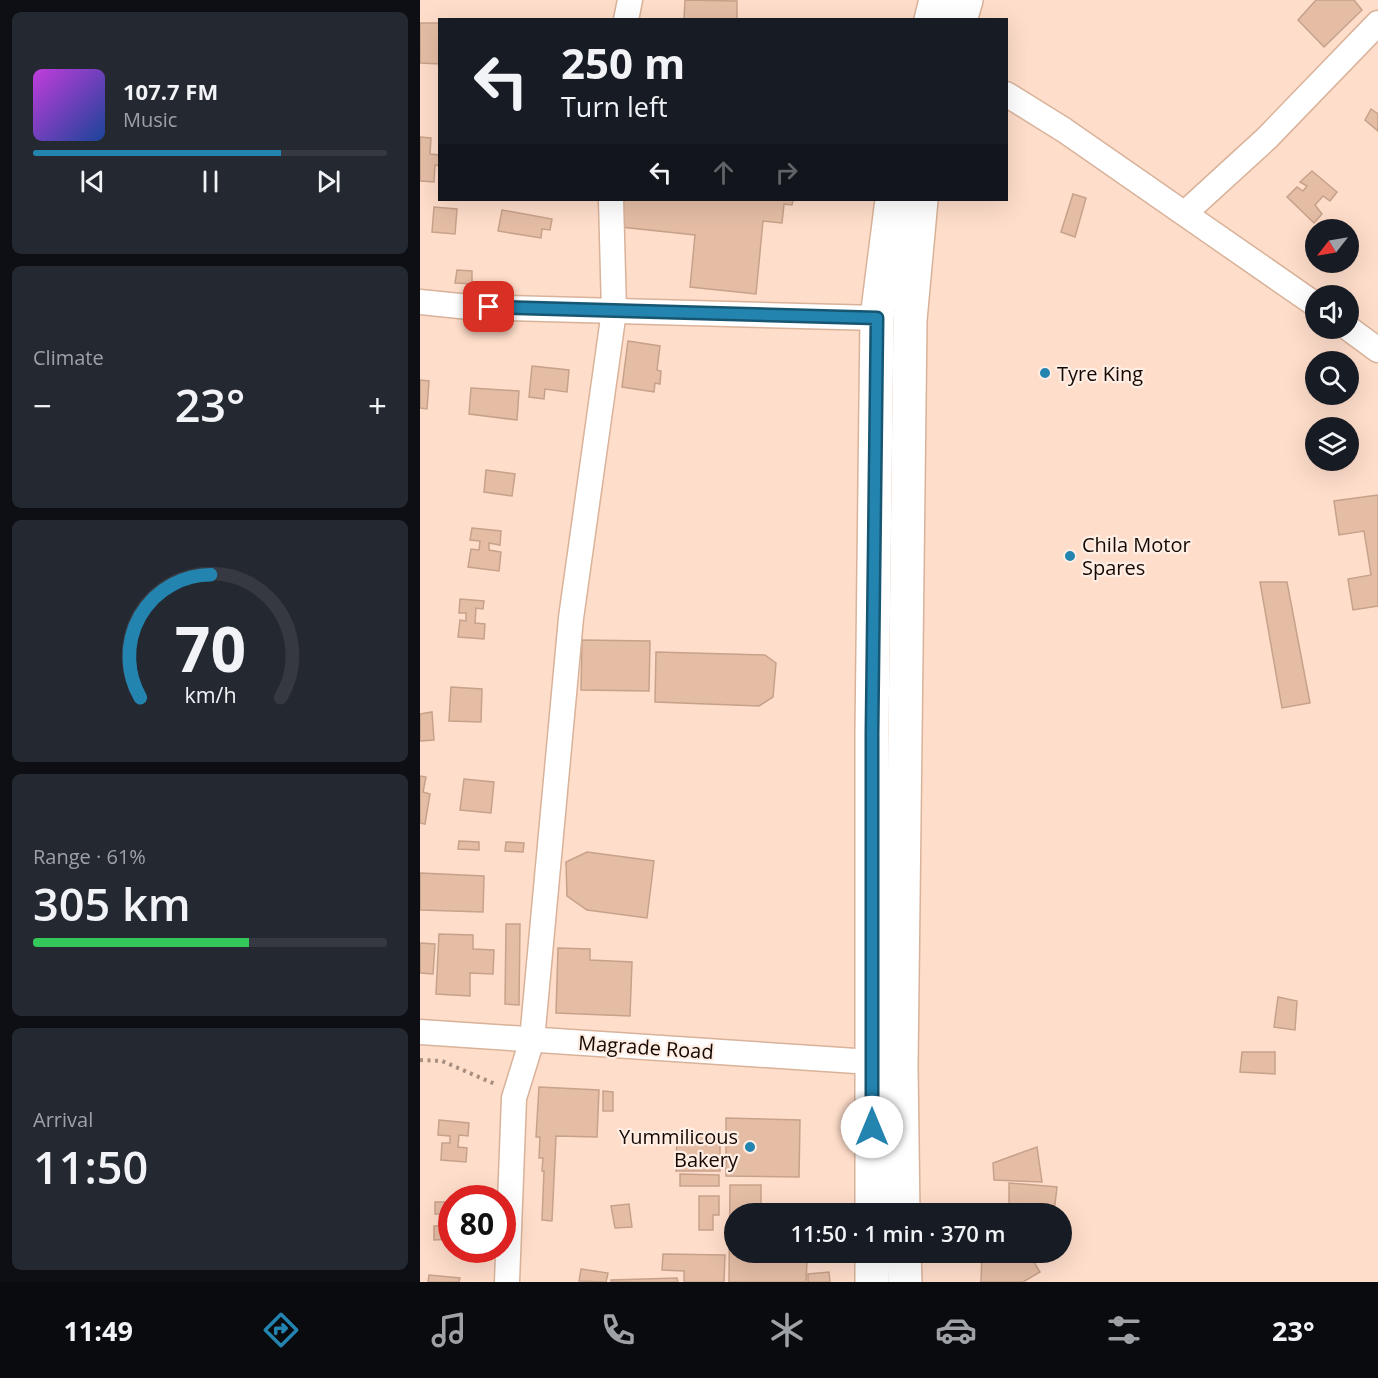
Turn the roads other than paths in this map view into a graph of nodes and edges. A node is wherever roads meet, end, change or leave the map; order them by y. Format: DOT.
graph roads {
  1 [pos="630,0"];
  2 [pos="936,0"];
  3 [pos="966,0"];
  4 [pos="626,18"];
  5 [pos="932,18"];
  6 [pos="961,18"];
  7 [pos="1378,23"];
  8 [pos="1008,95"];
  9 [pos="611,201"];
  10 [pos="892,201"];
  11 [pos="921,201"];
  12 [pos="1185,213"];
  13 [pos="1305,297"];
  14 [pos="420,302"];
  15 [pos="614,311"];
  16 [pos="877,318"];
  17 [pos="1359,336"];
  18 [pos="1378,350"];
  19 [pos="420,1032"];
  20 [pos="532,1040"];
  21 [pos="871,1062"];
  22 [pos="872,1203"];
  23 [pos="903,1203"];
  24 [pos="872,1263"];
  25 [pos="904,1263"];
  26 [pos="507,1282"];
  27 [pos="872,1282"];
  28 [pos="905,1282"];
  1 -- 4 [label="street"];
  2 -- 5 [label="highway"];
  3 -- 6 [label="highway"];
  7 -- 12 [label="street"];
  8 -- 12 [label="street"];
  9 -- 15 [label="street"];
  10 -- 16 [label="highway"];
  11 -- 23 [label="highway"];
  12 -- 13 [label="street"];
  14 -- 15 [label="street"];
  15 -- 16 [label="street"];
  15 -- 20 [label="street"];
  16 -- 21 [label="highway"];
  17 -- 18 [label="street"];
  19 -- 20 [label="street, Magrade Road"];
  20 -- 21 [label="street, Magrade Road"];
  20 -- 26 [label="street"];
  21 -- 22 [label="highway"];
  24 -- 27 [label="highway"];
  25 -- 28 [label="highway"];
}
